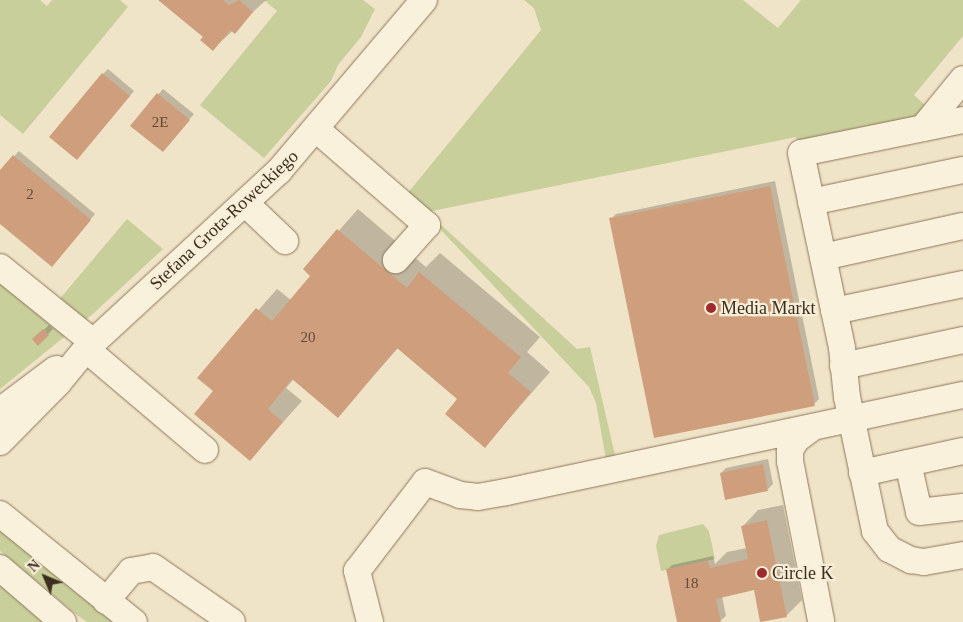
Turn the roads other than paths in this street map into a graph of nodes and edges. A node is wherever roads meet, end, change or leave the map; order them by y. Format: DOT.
graph roads {
  1 [pos="424,0"];
  2 [pos="963,79"];
  3 [pos="963,120"];
  4 [pos="923,128"];
  5 [pos="316,130"];
  6 [pos="963,170"];
  7 [pos="811,202"];
  8 [pos="246,204"];
  9 [pos="963,226"];
  10 [pos="285,241"];
  11 [pos="823,257"];
  12 [pos="396,260"];
  13 [pos="0,267"];
  14 [pos="963,284"];
  15 [pos="834,311"];
  16 [pos="963,340"];
  17 [pos="89,345"];
  18 [pos="844,366"];
  19 [pos="963,395"];
  20 [pos="0,411"];
  21 [pos="851,418"];
  22 [pos="813,428"];
  23 [pos="0,442"];
  24 [pos="205,450"];
  25 [pos="963,451"];
  26 [pos="908,463"];
  27 [pos="862,473"];
  28 [pos="963,507"];
  29 [pos="0,514"];
  30 [pos="963,555"];
  31 [pos="0,568"];
  32 [pos="106,601"];
  33 [pos="62,622"];
  34 [pos="134,622"];
  35 [pos="232,622"];
  36 [pos="370,622"];
  37 [pos="827,622"];
  1 -- 5 [label="street, Stefana Grota-Roweckiego"];
  2 -- 4 [label="street"];
  3 -- 4 [label="street"];
  4 -- 7 [label="street"];
  5 -- 8 [label="street, Stefana Grota-Roweckiego"];
  5 -- 12 [label="street"];
  6 -- 7 [label="street"];
  7 -- 11 [label="street"];
  8 -- 10 [label="street"];
  8 -- 17 [label="street, Stefana Grota-Roweckiego"];
  9 -- 11 [label="street"];
  11 -- 15 [label="street"];
  13 -- 17 [label="street"];
  14 -- 15 [label="street"];
  15 -- 18 [label="street"];
  16 -- 18 [label="street"];
  17 -- 20 [label="street, Stefana Grota-Roweckiego"];
  17 -- 23 [label="street, Stefana Grota-Roweckiego"];
  17 -- 24 [label="street"];
  18 -- 21 [label="street"];
  19 -- 21 [label="street"];
  21 -- 22 [label="street"];
  21 -- 27 [label="street"];
  22 -- 36 [label="street"];
  22 -- 37 [label="street"];
  25 -- 26 [label="street"];
  26 -- 27 [label="street"];
  26 -- 28 [label="street"];
  27 -- 30 [label="street"];
  29 -- 32 [label="street"];
  31 -- 33 [label="street"];
  32 -- 34 [label="street"];
  32 -- 35 [label="street"];
}
